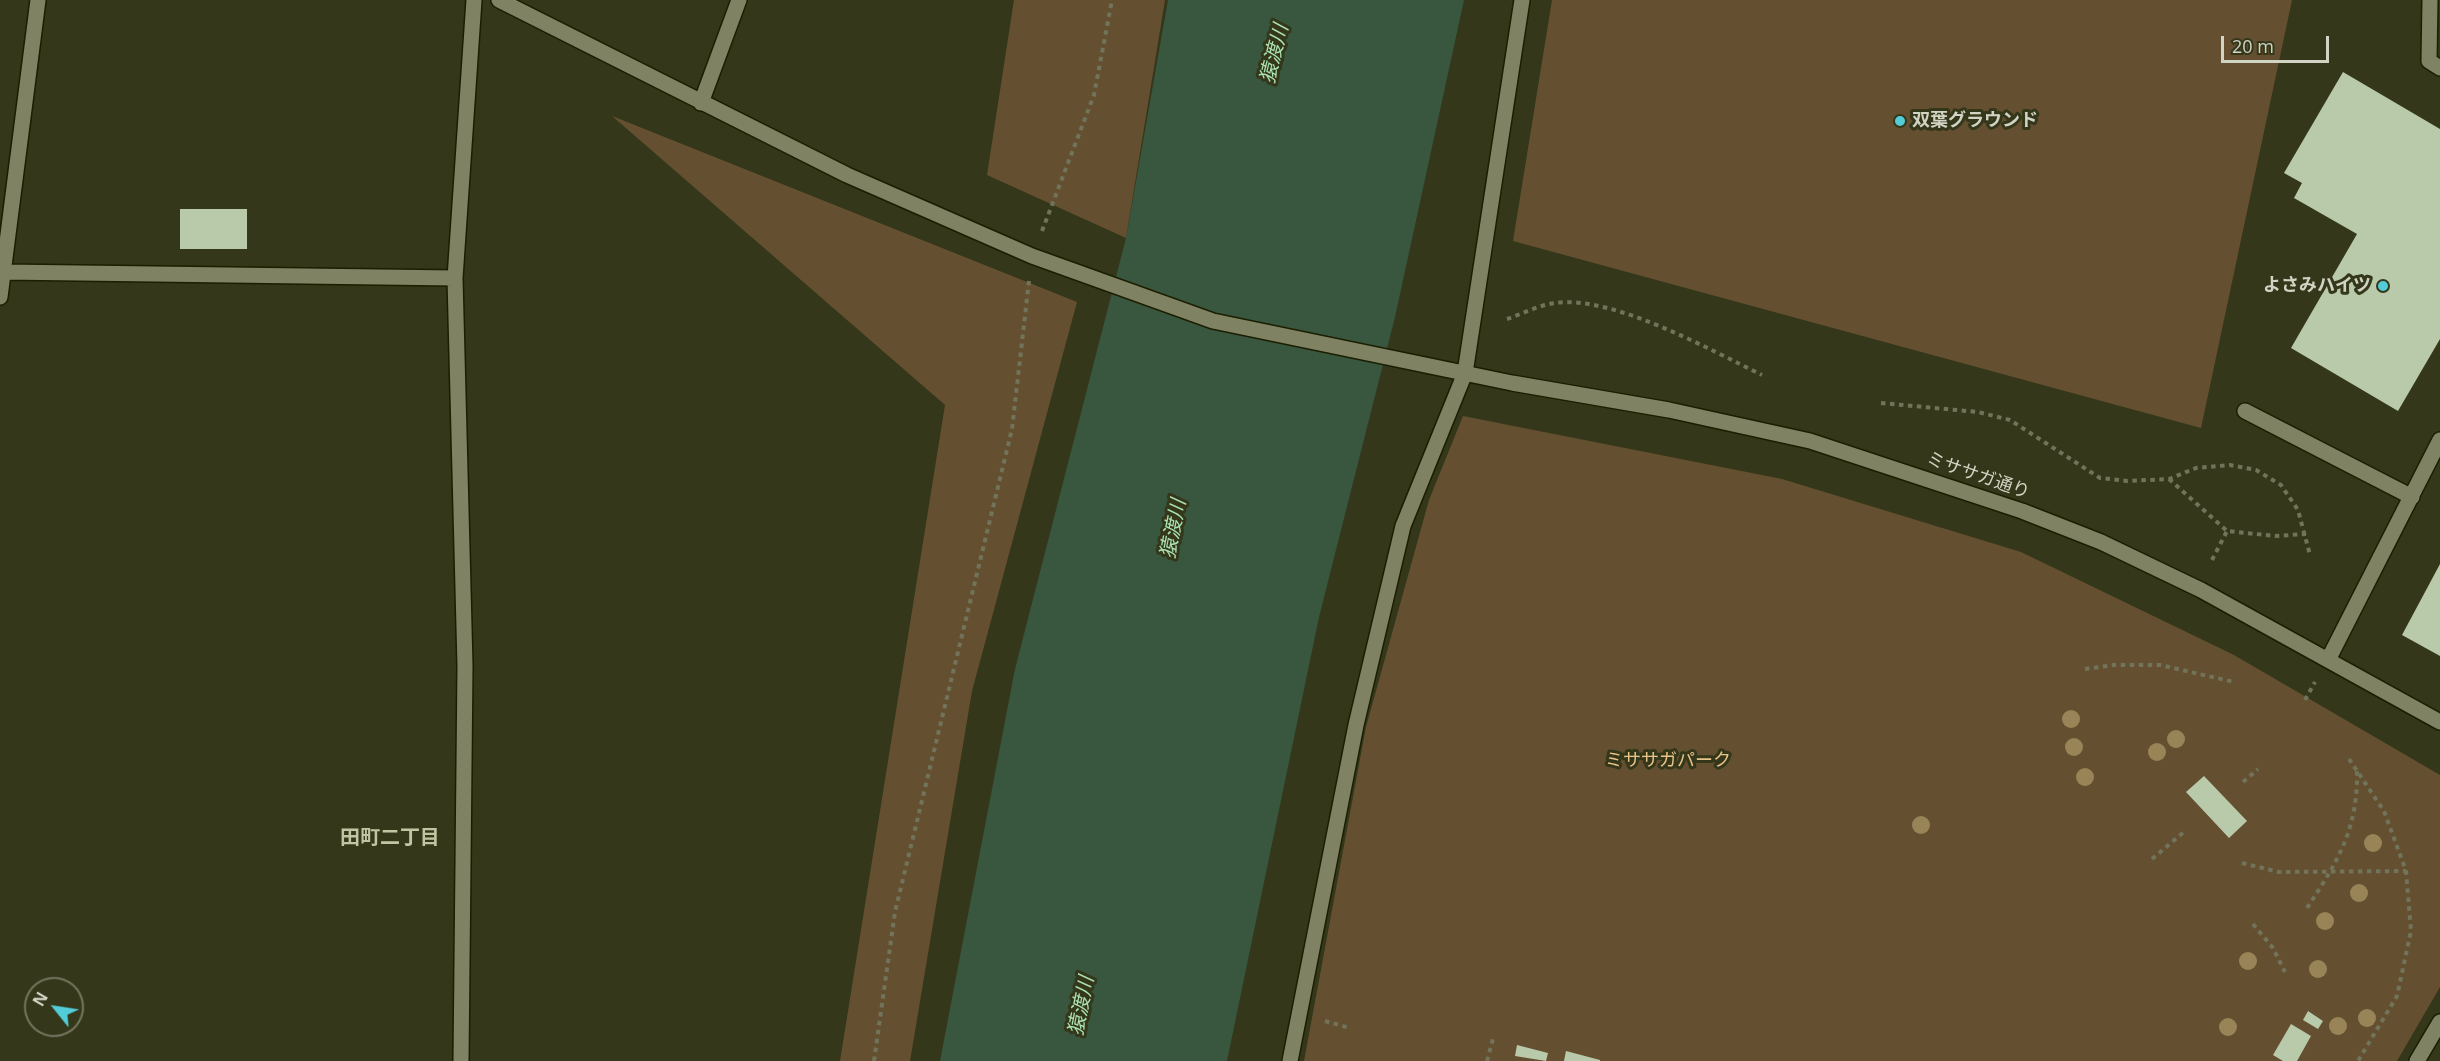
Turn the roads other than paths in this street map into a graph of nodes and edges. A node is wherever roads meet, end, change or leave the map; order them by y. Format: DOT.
graph roads {
  1 [pos="38,0"];
  2 [pos="474,0"];
  3 [pos="499,0"];
  4 [pos="739,0"];
  5 [pos="1522,0"];
  6 [pos="2430,0"];
  7 [pos="2440,68"];
  8 [pos="701,103"];
  9 [pos="4,272"];
  10 [pos="455,278"];
  11 [pos="0,297"];
  12 [pos="1465,373"];
  13 [pos="2245,411"];
  14 [pos="2440,440"];
  15 [pos="2412,497"];
  16 [pos="2328,660"];
  17 [pos="2440,722"];
  18 [pos="2440,1022"];
  19 [pos="461,1061"];
  20 [pos="1290,1061"];
  21 [pos="2417,1061"];
  1 -- 9 [label="street"];
  2 -- 10 [label="street"];
  3 -- 8 [label="street, ミササガ通り"];
  4 -- 8 [label="street"];
  5 -- 12 [label="street"];
  6 -- 7 [label="street"];
  8 -- 12 [label="street, ミササガ通り"];
  9 -- 10 [label="street"];
  9 -- 11 [label="street"];
  10 -- 19 [label="street"];
  12 -- 16 [label="street, ミササガ通り"];
  12 -- 20 [label="street"];
  13 -- 15 [label="street"];
  14 -- 15 [label="street"];
  15 -- 16 [label="street"];
  16 -- 17 [label="street, ミササガ通り"];
  18 -- 21 [label="street"];
}
